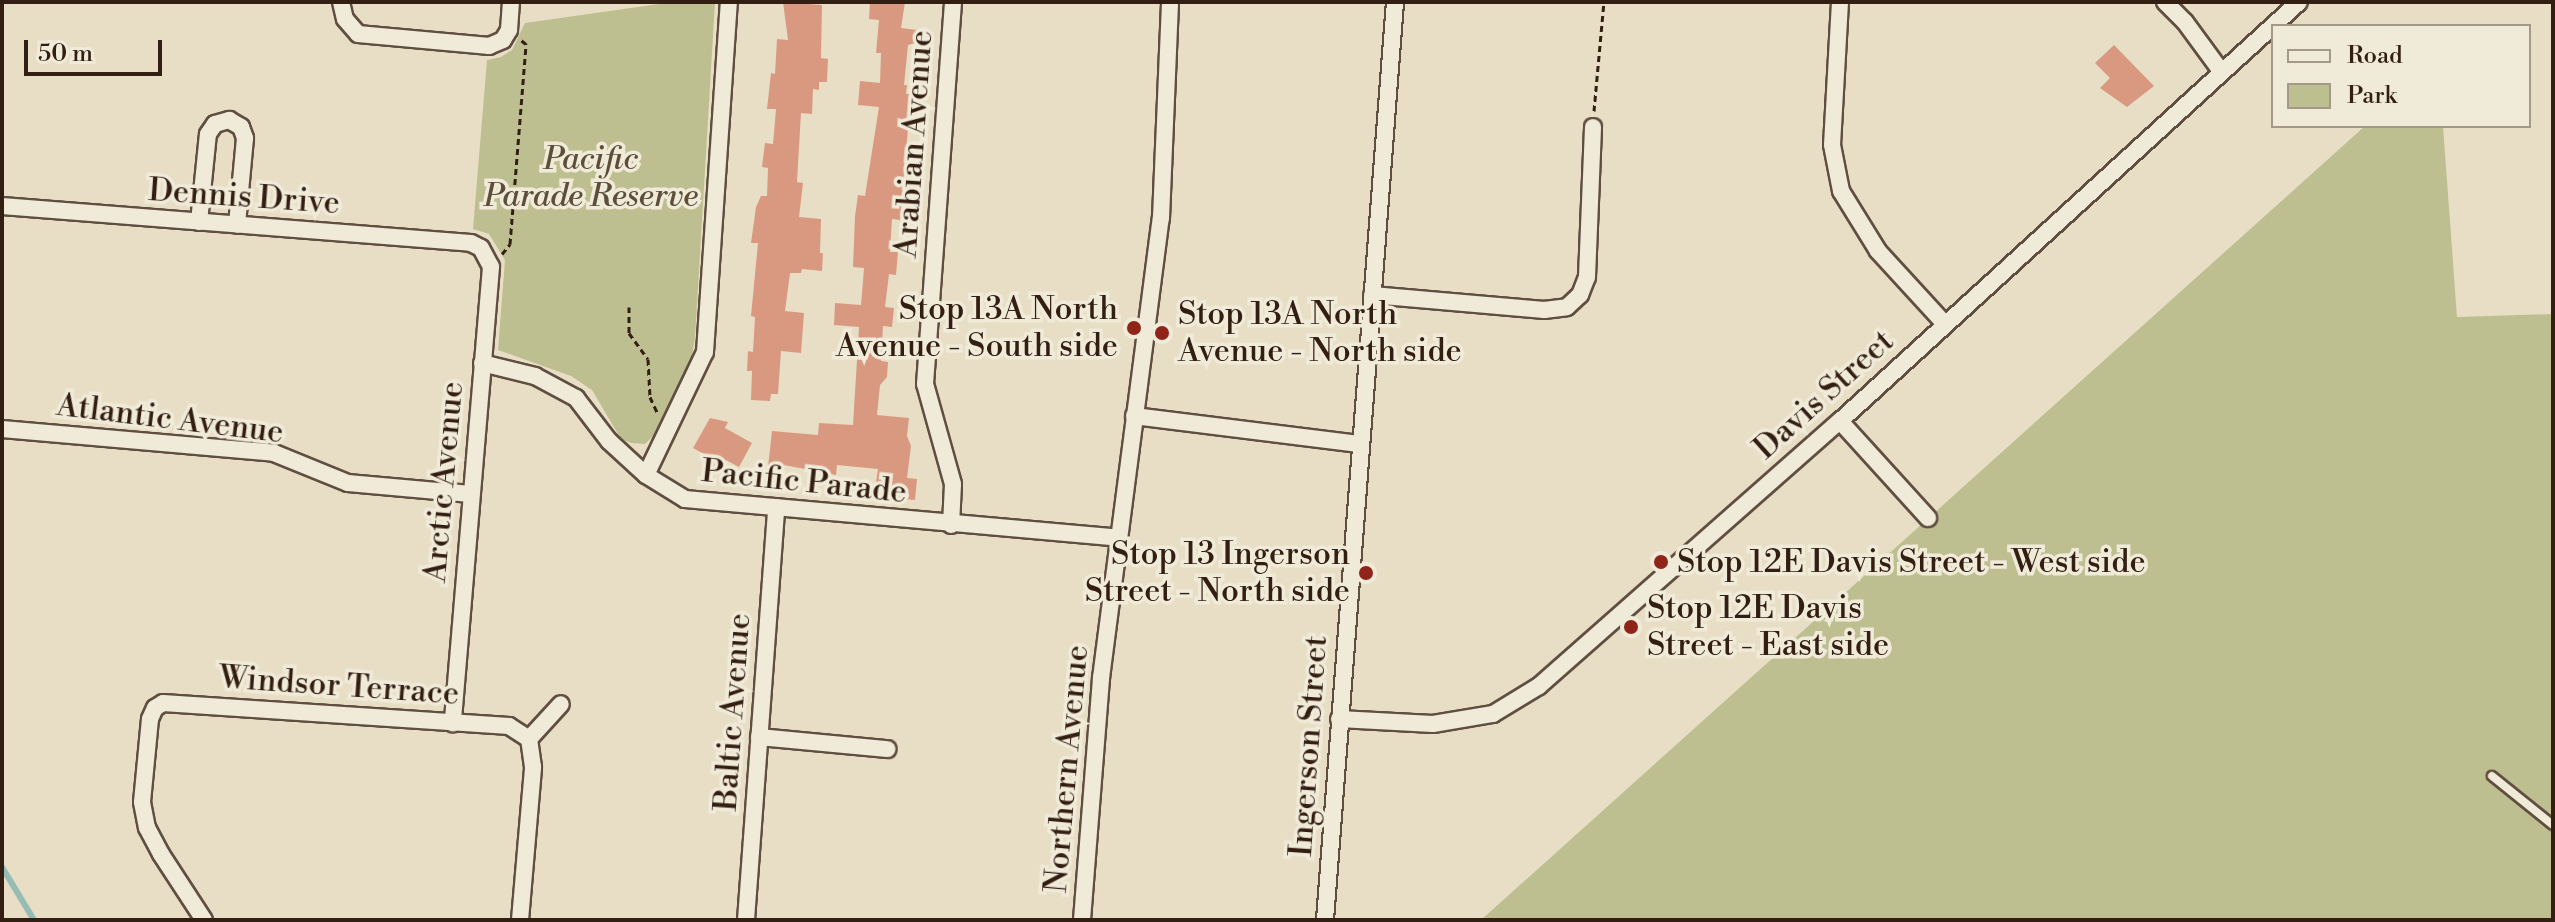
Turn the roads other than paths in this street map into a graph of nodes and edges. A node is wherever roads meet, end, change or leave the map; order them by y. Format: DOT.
graph roads {
  1 [pos="341,2"];
  2 [pos="511,2"];
  3 [pos="729,2"];
  4 [pos="953,2"];
  5 [pos="1170,2"];
  6 [pos="1395,2"];
  7 [pos="1840,2"];
  8 [pos="2165,2"];
  9 [pos="2299,2"];
  10 [pos="2274,24"];
  11 [pos="2271,27"];
  12 [pos="2221,71"];
  13 [pos="1593,127"];
  14 [pos="2,206"];
  15 [pos="199,222"];
  16 [pos="237,225"];
  17 [pos="491,267"];
  18 [pos="1372,295"];
  19 [pos="1944,323"];
  20 [pos="482,363"];
  21 [pos="1134,416"];
  22 [pos="1840,421"];
  23 [pos="2,429"];
  24 [pos="1359,444"];
  25 [pos="646,475"];
  26 [pos="471,494"];
  27 [pos="776,507"];
  28 [pos="1928,518"];
  29 [pos="951,525"];
  30 [pos="1119,538"];
  31 [pos="561,704"];
  32 [pos="1339,719"];
  33 [pos="453,723"];
  34 [pos="759,737"];
  35 [pos="529,739"];
  36 [pos="887,749"];
  37 [pos="2492,776"];
  38 [pos="2553,825"];
  39 [pos="204,920"];
  40 [pos="520,920"];
  41 [pos="746,920"];
  42 [pos="1082,920"];
  43 [pos="1325,920"];
  1 -- 2 [label="street"];
  3 -- 25 [label="street"];
  4 -- 29 [label="street, Arabian Avenue"];
  5 -- 21 [label="street, Northern Avenue"];
  6 -- 18 [label="street, Ingerson Street"];
  7 -- 19 [label="street"];
  8 -- 12 [label="street"];
  9 -- 10 [label="street, Davis Street"];
  11 -- 12 [label="street, Davis Street"];
  12 -- 19 [label="street, Davis Street"];
  13 -- 18 [label="street"];
  14 -- 15 [label="street, Dennis Drive"];
  15 -- 16 [label="street, Dennis Drive"];
  15 -- 16 [label="street"];
  16 -- 17 [label="street, Dennis Drive"];
  17 -- 20 [label="street, Arctic Avenue"];
  18 -- 24 [label="street, Ingerson Street"];
  19 -- 22 [label="street, Davis Street"];
  20 -- 25 [label="street, Pacific Parade"];
  20 -- 26 [label="street, Arctic Avenue"];
  21 -- 24 [label="street"];
  21 -- 30 [label="street, Northern Avenue"];
  22 -- 28 [label="street"];
  22 -- 32 [label="street, Davis Street"];
  23 -- 26 [label="street, Atlantic Avenue"];
  24 -- 32 [label="street, Ingerson Street"];
  25 -- 27 [label="street, Pacific Parade"];
  26 -- 33 [label="street, Arctic Avenue"];
  27 -- 29 [label="street, Pacific Parade"];
  27 -- 34 [label="street, Baltic Avenue"];
  29 -- 30 [label="street, Pacific Parade"];
  30 -- 42 [label="street, Northern Avenue"];
  31 -- 35 [label="street"];
  32 -- 43 [label="street, Ingerson Street"];
  33 -- 35 [label="street, Windsor Terrace"];
  33 -- 39 [label="street, Windsor Terrace"];
  34 -- 36 [label="street"];
  34 -- 41 [label="street, Baltic Avenue"];
  35 -- 40 [label="street"];
  37 -- 38 [label="lane"];
}
